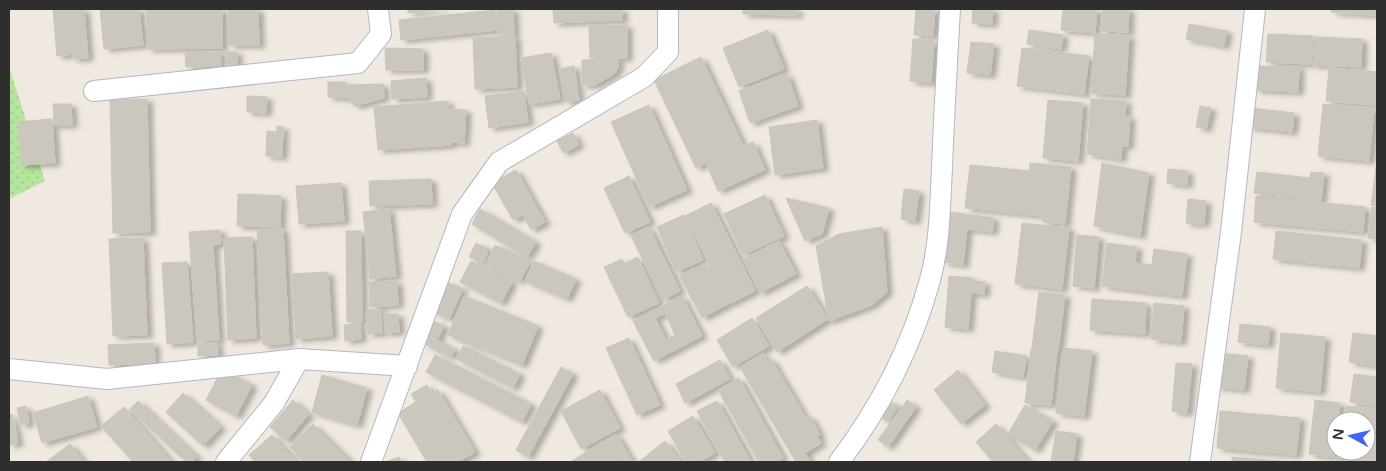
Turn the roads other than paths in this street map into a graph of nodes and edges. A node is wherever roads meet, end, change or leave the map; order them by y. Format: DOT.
graph roads {
  1 [pos="378,9"];
  2 [pos="668,9"];
  3 [pos="950,9"];
  4 [pos="1255,9"];
  5 [pos="94,91"];
  6 [pos="300,359"];
  7 [pos="407,366"];
  8 [pos="9,369"];
  9 [pos="226,462"];
  10 [pos="371,462"];
  11 [pos="839,462"];
  12 [pos="1200,462"];
  1 -- 5 [label="street"];
  2 -- 7 [label="street"];
  3 -- 11 [label="street"];
  4 -- 12 [label="street"];
  6 -- 7 [label="street"];
  6 -- 8 [label="street"];
  6 -- 9 [label="street"];
  7 -- 10 [label="street"];
}
